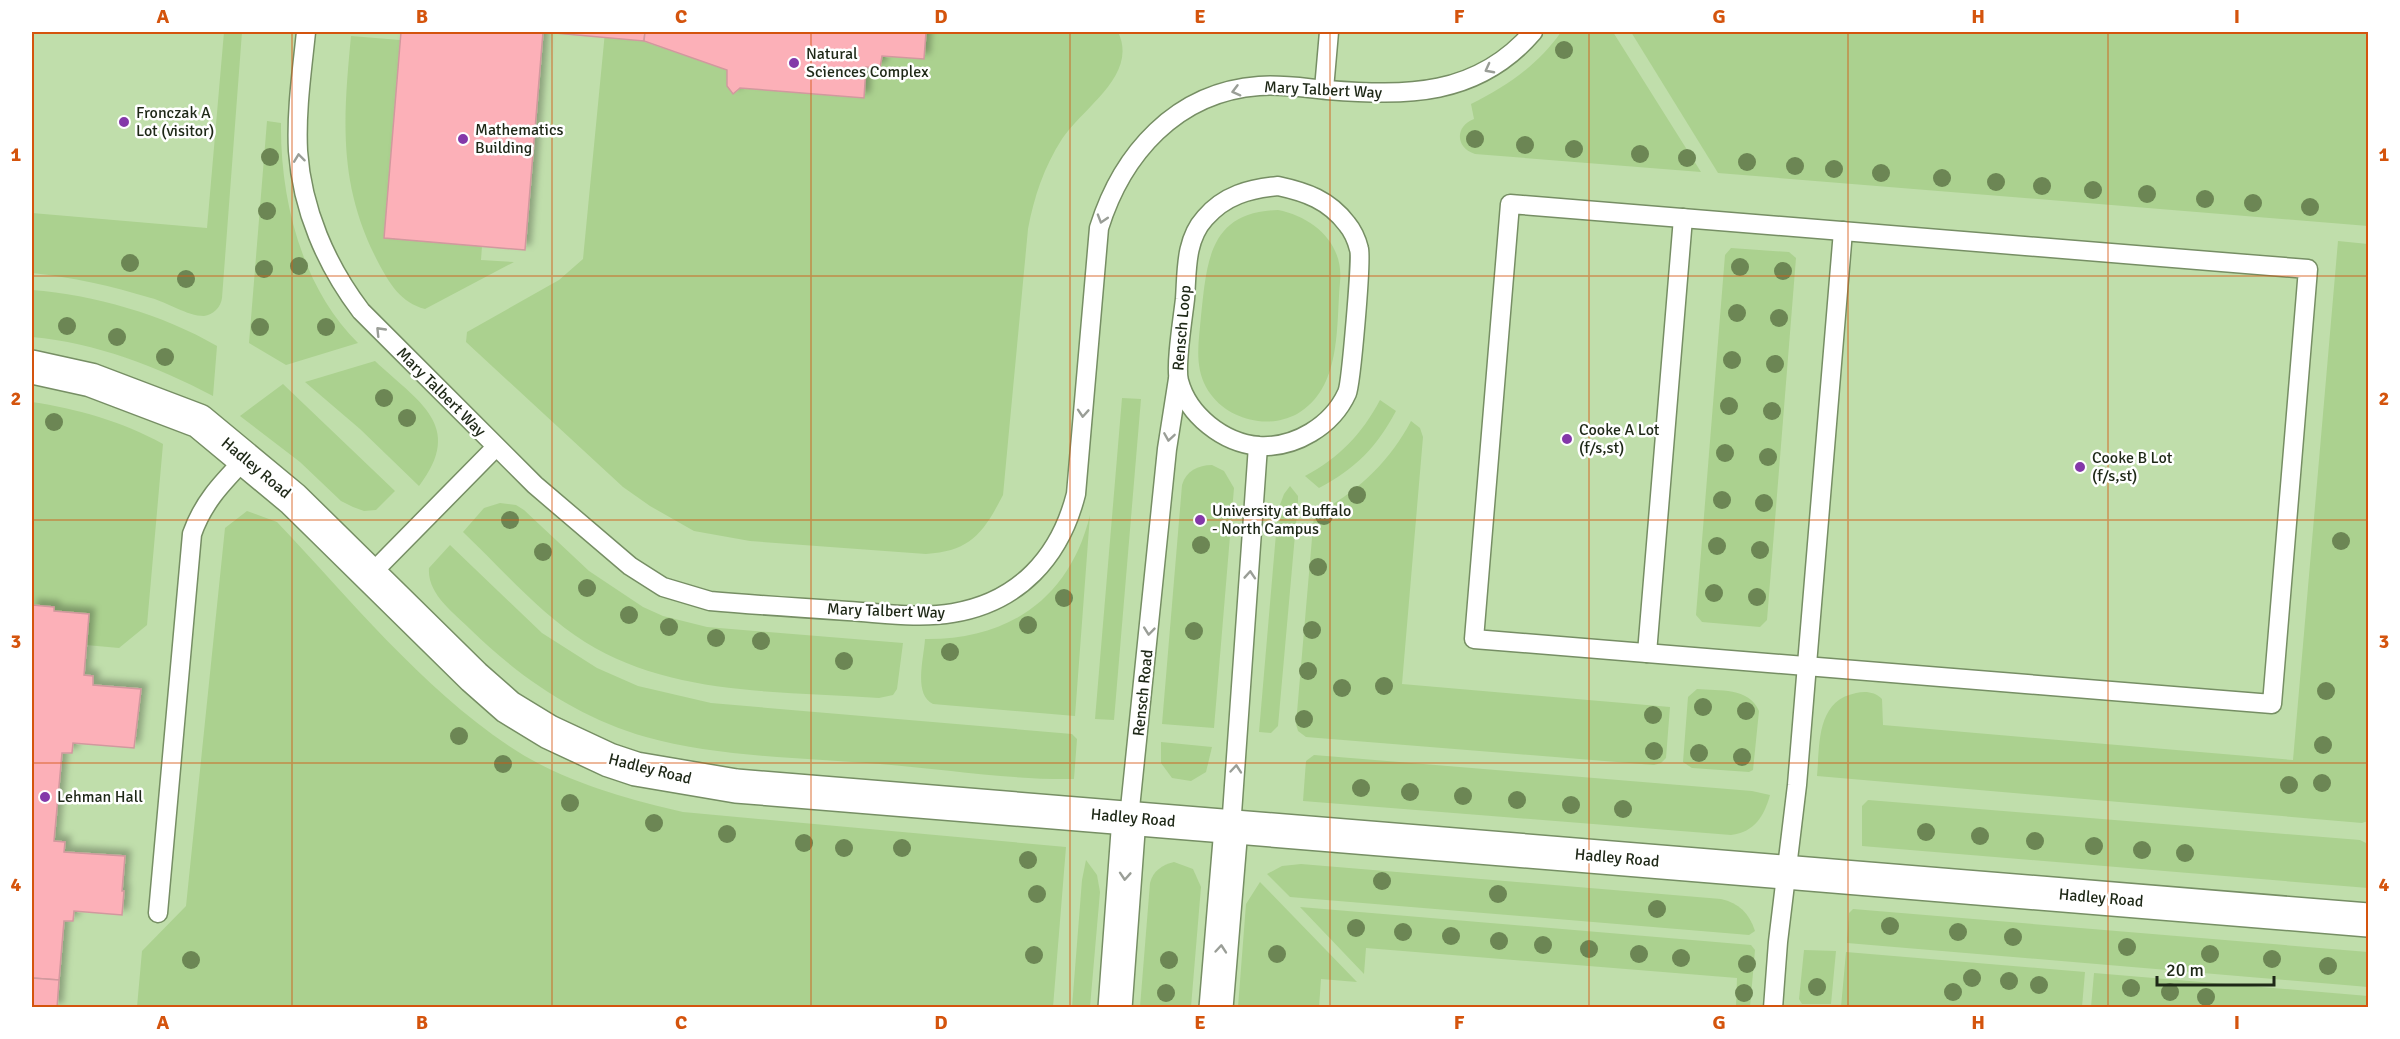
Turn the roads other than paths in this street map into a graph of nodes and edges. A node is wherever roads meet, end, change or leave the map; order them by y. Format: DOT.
graph roads {
  1 [pos="306,32"];
  2 [pos="1329,32"];
  3 [pos="1533,32"];
  4 [pos="1324,89"];
  5 [pos="1683,218"];
  6 [pos="1843,231"];
  7 [pos="32,367"];
  8 [pos="1178,379"];
  9 [pos="1258,446"];
  10 [pos="496,447"];
  11 [pos="246,458"];
  12 [pos="370,575"];
  13 [pos="1647,653"];
  14 [pos="1807,666"];
  15 [pos="1129,818"];
  16 [pos="1231,828"];
  17 [pos="1787,872"];
  18 [pos="158,913"];
  19 [pos="2368,920"];
  20 [pos="1115,1008"];
  21 [pos="1216,1008"];
  22 [pos="1773,1008"];
  10 -- 1 [label="lane, Mary Talbert Way, one-way"];
  2 -- 4 [label="lane"];
  3 -- 4 [label="lane, Mary Talbert Way, one-way"];
  4 -- 10 [label="lane, Mary Talbert Way, one-way"];
  5 -- 6 [label="lane"];
  5 -- 13 [label="lane"];
  5 -- 13 [label="lane"];
  6 -- 14 [label="lane"];
  6 -- 14 [label="lane"];
  7 -- 11 [label="street, Hadley Road"];
  8 -- 9 [label="lane, Rensch Loop"];
  8 -- 9 [label="lane, Rensch Loop"];
  8 -- 15 [label="lane, Rensch Road, one-way"];
  16 -- 9 [label="lane, one-way"];
  10 -- 12 [label="lane"];
  11 -- 12 [label="street, Hadley Road"];
  11 -- 18 [label="lane"];
  12 -- 15 [label="street, Hadley Road"];
  13 -- 14 [label="lane"];
  14 -- 17 [label="lane"];
  15 -- 16 [label="street, Hadley Road"];
  15 -- 20 [label="street, Rensch Road, one-way"];
  16 -- 17 [label="street, Hadley Road"];
  21 -- 16 [label="street, one-way"];
  17 -- 19 [label="street, Hadley Road"];
  17 -- 22 [label="lane"];
}
